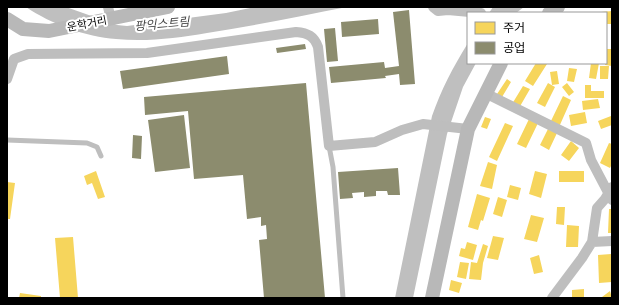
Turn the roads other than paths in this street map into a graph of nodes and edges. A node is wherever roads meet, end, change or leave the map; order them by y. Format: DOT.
graph roads {
  1 [pos="168,7"];
  2 [pos="433,7"];
  3 [pos="470,12"];
  4 [pos="108,15"];
  5 [pos="7,19"];
  6 [pos="500,64"];
  7 [pos="7,79"];
  8 [pos="485,93"];
  9 [pos="468,129"];
  10 [pos="7,140"];
  11 [pos="329,146"];
  12 [pos="100,156"];
  13 [pos="611,194"];
  14 [pos="612,241"];
  15 [pos="592,242"];
  16 [pos="343,298"];
  17 [pos="432,298"];
  18 [pos="552,298"];
  1 -- 4 [label="street, 운학거리"];
  2 -- 3 [label="street"];
  4 -- 5 [label="street, 운학거리"];
  6 -- 8 [label="street"];
  7 -- 11 [label="street"];
  8 -- 9 [label="street"];
  8 -- 13 [label="street"];
  9 -- 11 [label="street"];
  9 -- 17 [label="street"];
  10 -- 12 [label="lane"];
  11 -- 16 [label="lane"];
  13 -- 15 [label="street"];
  14 -- 15 [label="street"];
  15 -- 18 [label="street"];
}
